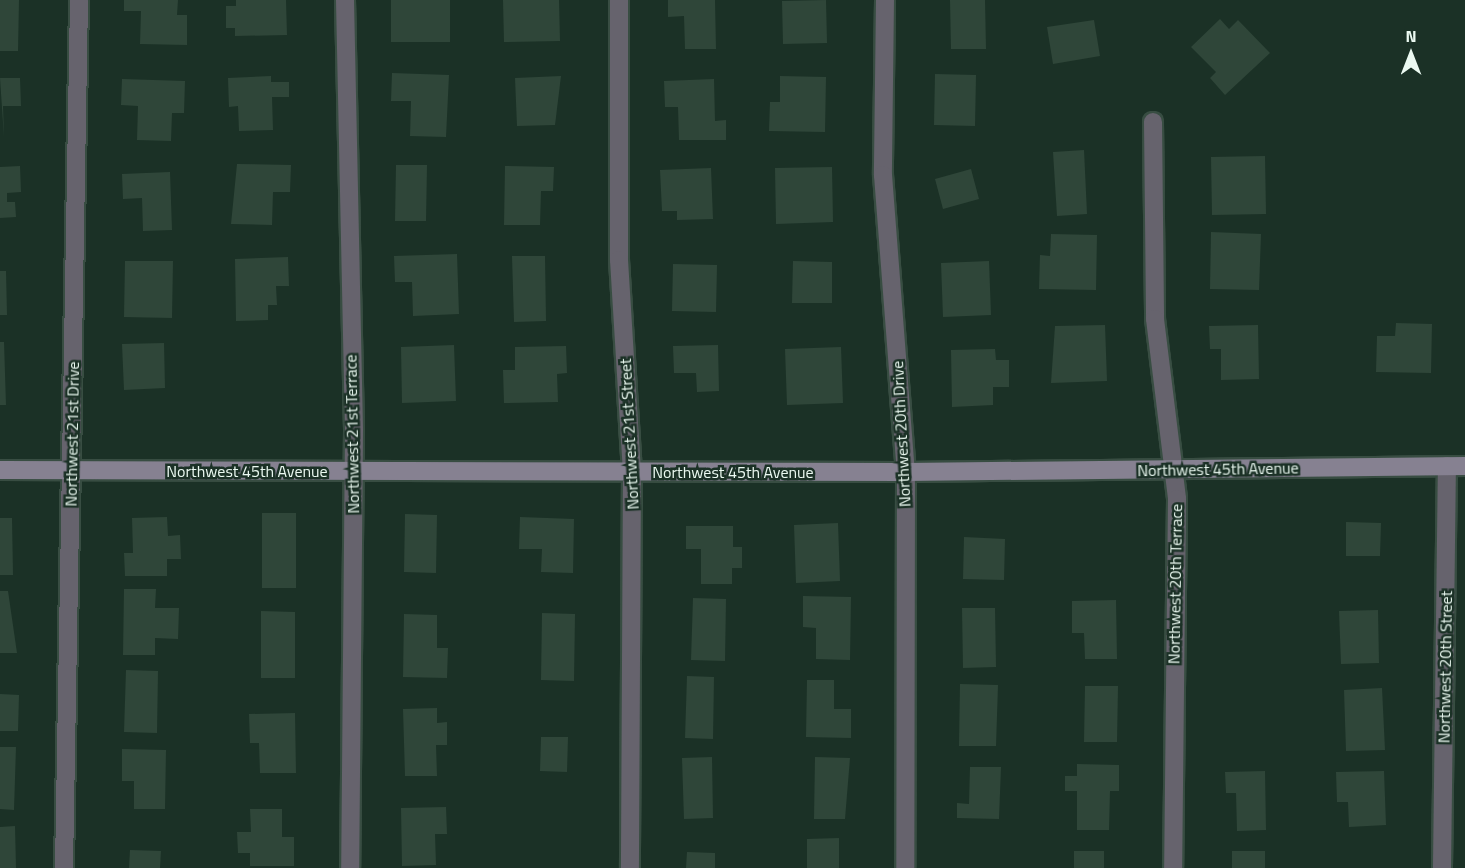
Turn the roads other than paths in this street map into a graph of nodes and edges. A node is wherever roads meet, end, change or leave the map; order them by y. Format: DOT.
graph roads {
  1 [pos="79,0"];
  2 [pos="345,0"];
  3 [pos="619,0"];
  4 [pos="885,0"];
  5 [pos="1153,122"];
  6 [pos="1456,466"];
  7 [pos="1172,469"];
  8 [pos="0,470"];
  9 [pos="354,470"];
  10 [pos="69,471"];
  11 [pos="632,471"];
  12 [pos="906,472"];
  13 [pos="64,868"];
  14 [pos="350,868"];
  15 [pos="630,868"];
  16 [pos="905,868"];
  17 [pos="1173,868"];
  18 [pos="1442,868"];
  1 -- 10 [label="street, Northwest 21st Drive"];
  2 -- 9 [label="street, Northwest 21st Terrace"];
  3 -- 11 [label="street, Northwest 21st Street"];
  4 -- 12 [label="street, Northwest 20th Drive"];
  5 -- 7 [label="street, Northwest 20th Terrace"];
  6 -- 7 [label="street, Northwest 45th Avenue"];
  6 -- 18 [label="street, Northwest 20th Street"];
  7 -- 12 [label="street, Northwest 45th Avenue"];
  7 -- 17 [label="street, Northwest 20th Terrace"];
  8 -- 10 [label="street, Northwest 45th Avenue"];
  9 -- 10 [label="street, Northwest 45th Avenue"];
  9 -- 11 [label="street, Northwest 45th Avenue"];
  9 -- 14 [label="street, Northwest 21st Terrace"];
  10 -- 13 [label="street, Northwest 21st Drive"];
  11 -- 12 [label="street, Northwest 45th Avenue"];
  11 -- 15 [label="street, Northwest 21st Street"];
  12 -- 16 [label="street, Northwest 20th Drive"];
}
